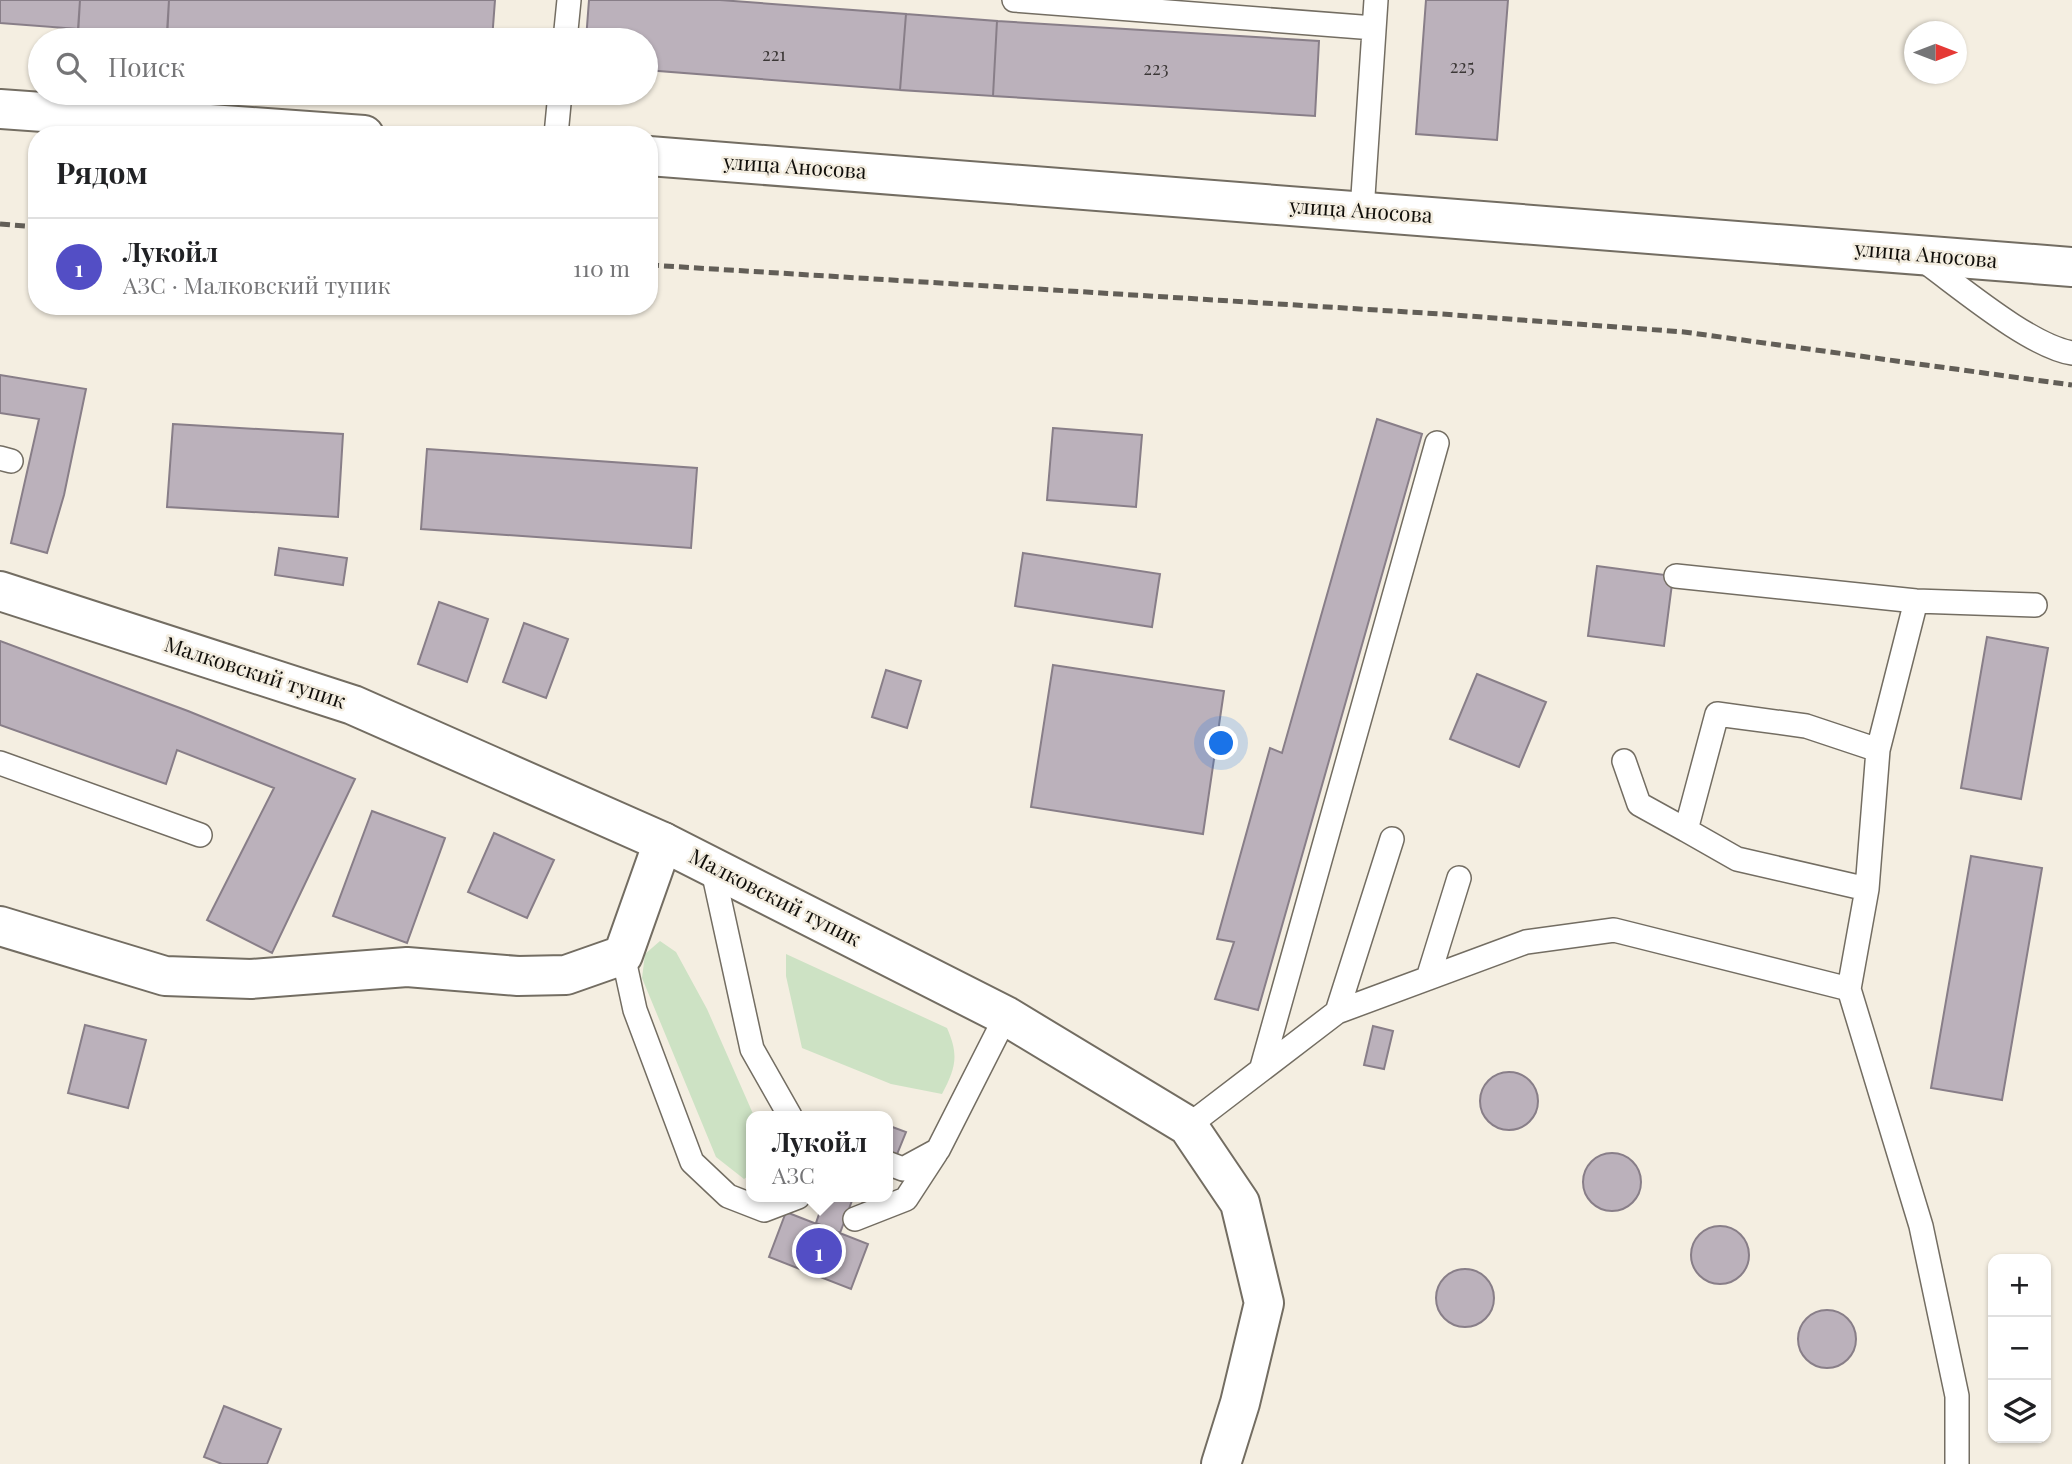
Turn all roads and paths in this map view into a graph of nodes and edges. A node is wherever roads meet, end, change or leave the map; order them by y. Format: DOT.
graph roads {
  1 [pos="569,0"];
  2 [pos="1014,0"];
  3 [pos="1376,0"];
  4 [pos="566,28"];
  5 [pos="1374,28"];
  6 [pos="559,105"];
  7 [pos="0,109"];
  8 [pos="238,126"];
  9 [pos="557,126"];
  10 [pos="658,157"];
  11 [pos="1362,211"];
  12 [pos="1915,254"];
  13 [pos="2072,267"];
  14 [pos="2072,354"];
  15 [pos="1437,443"];
  16 [pos="1676,576"];
  17 [pos="0,591"];
  18 [pos="1916,601"];
  19 [pos="2035,605"];
  20 [pos="1878,750"];
  21 [pos="1624,761"];
  22 [pos="0,763"];
  23 [pos="1686,830"];
  24 [pos="200,835"];
  25 [pos="1392,839"];
  26 [pos="663,842"];
  27 [pos="712,866"];
  28 [pos="1459,878"];
  29 [pos="1867,889"];
  30 [pos="0,926"];
  31 [pos="623,956"];
  32 [pos="1428,978"];
  33 [pos="1849,989"];
  34 [pos="1337,1012"];
  35 [pos="1006,1016"];
  36 [pos="1262,1067"];
  37 [pos="787,1111"];
  38 [pos="1188,1126"];
  39 [pos="938,1150"];
  40 [pos="893,1165"];
  41 [pos="794,1202"];
  42 [pos="855,1219"];
  43 [pos="1221,1464"];
  44 [pos="1957,1464"];
  1 -- 4 [label="lane"];
  2 -- 5 [label="lane"];
  3 -- 5 [label="lane"];
  5 -- 11 [label="lane"];
  6 -- 9 [label="lane"];
  7 -- 8 [label="street"];
  10 -- 11 [label="street, улица Аносова"];
  11 -- 12 [label="street, улица Аносова"];
  12 -- 13 [label="street, улица Аносова"];
  12 -- 14 [label="lane"];
  15 -- 36 [label="lane"];
  16 -- 18 [label="lane"];
  17 -- 26 [label="street, Малковский тупик"];
  18 -- 19 [label="lane"];
  18 -- 20 [label="lane"];
  20 -- 23 [label="lane"];
  20 -- 29 [label="lane"];
  21 -- 23 [label="lane"];
  22 -- 24 [label="lane"];
  23 -- 29 [label="lane"];
  25 -- 34 [label="lane"];
  26 -- 27 [label="street, Малковский тупик"];
  26 -- 31 [label="street"];
  27 -- 35 [label="street, Малковский тупик"];
  27 -- 37 [label="lane"];
  28 -- 32 [label="lane"];
  29 -- 33 [label="lane"];
  30 -- 31 [label="street"];
  31 -- 41 [label="lane"];
  32 -- 33 [label="lane"];
  32 -- 34 [label="lane"];
  33 -- 44 [label="lane"];
  34 -- 36 [label="lane"];
  35 -- 38 [label="street, Малковский тупик"];
  35 -- 39 [label="lane"];
  36 -- 38 [label="lane"];
  38 -- 43 [label="street, Малковский тупик"];
  39 -- 40 [label="lane"];
  39 -- 42 [label="lane"];
}
